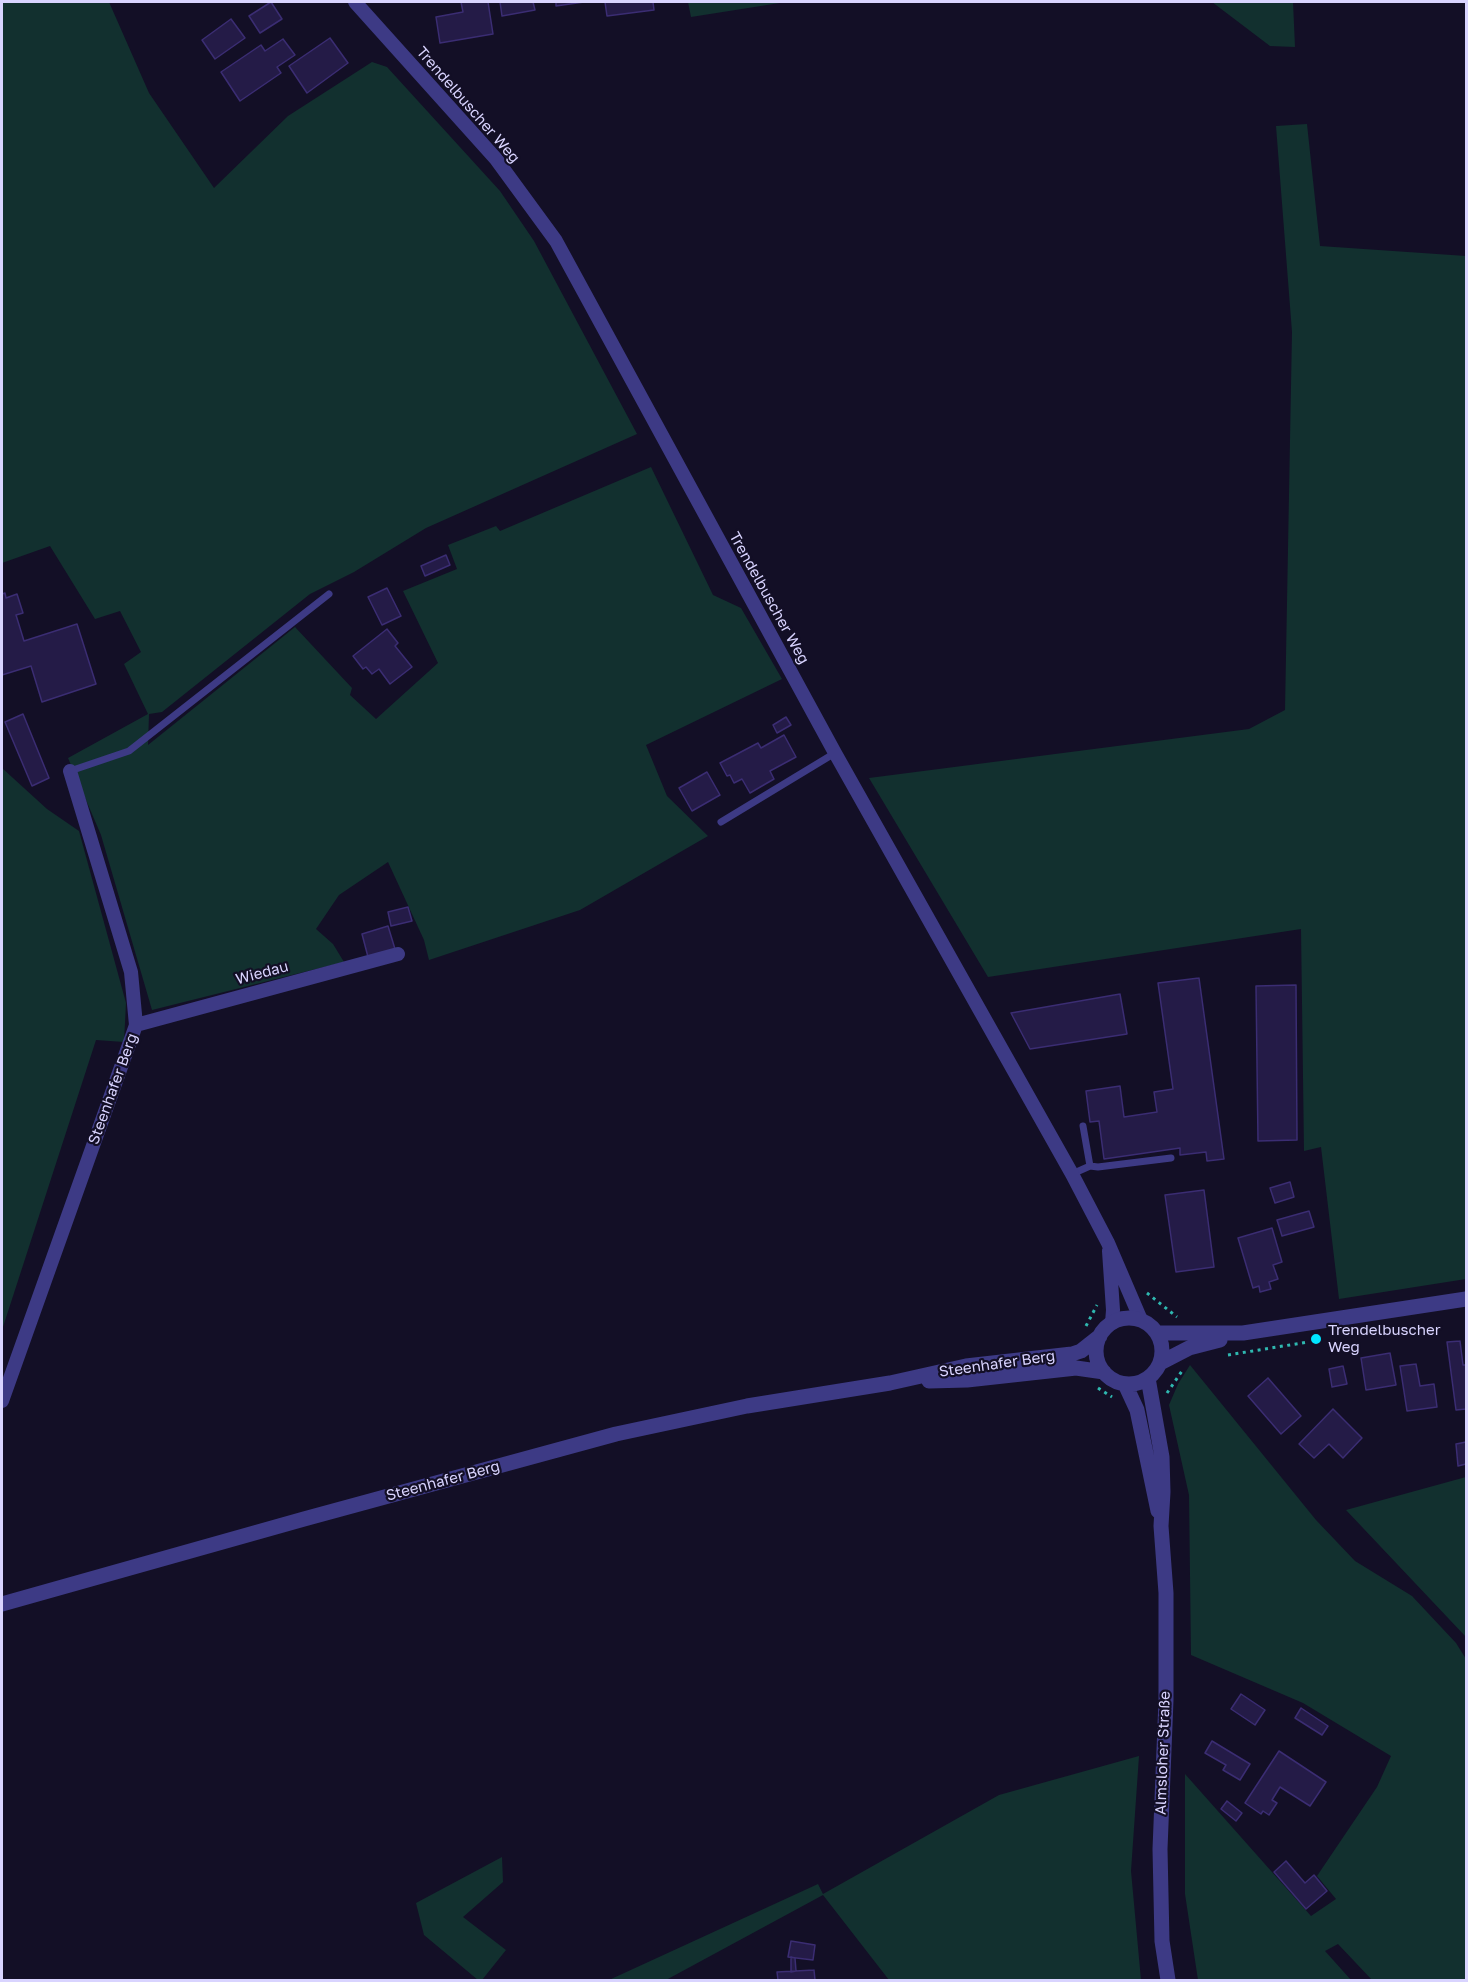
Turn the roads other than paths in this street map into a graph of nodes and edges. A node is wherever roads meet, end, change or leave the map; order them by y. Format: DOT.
graph roads {
  1 [pos="355,2"];
  2 [pos="329,594"];
  3 [pos="835,753"];
  4 [pos="70,771"];
  5 [pos="721,822"];
  6 [pos="398,954"];
  7 [pos="136,1025"];
  8 [pos="1083,1126"];
  9 [pos="1171,1158"];
  10 [pos="1090,1166"];
  11 [pos="1072,1174"];
  12 [pos="1108,1243"];
  13 [pos="1467,1299"];
  14 [pos="1141,1320"];
  15 [pos="1112,1323"];
  16 [pos="1157,1333"];
  17 [pos="1243,1333"];
  18 [pos="1100,1336"];
  19 [pos="1160,1363"];
  20 [pos="1104,1372"];
  21 [pos="1148,1378"];
  22 [pos="890,1383"];
  23 [pos="1125,1384"];
  24 [pos="2,1401"];
  25 [pos="1161,1526"];
  26 [pos="2,1604"];
  27 [pos="1168,1980"];
  1 -- 3 [label="street, Trendelbuscher Weg"];
  2 -- 4 [label="lane"];
  3 -- 5 [label="lane"];
  3 -- 11 [label="street, Trendelbuscher Weg"];
  4 -- 7 [label="street, Steenhafer Berg"];
  6 -- 7 [label="street, Wiedau"];
  7 -- 24 [label="street, Steenhafer Berg"];
  8 -- 10 [label="lane"];
  9 -- 10 [label="lane"];
  10 -- 11 [label="lane"];
  11 -- 12 [label="street, Trendelbuscher Weg"];
  12 -- 14 [label="street, Trendelbuscher Weg"];
  12 -- 15 [label="street, Trendelbuscher Weg"];
  13 -- 17 [label="street"];
  14 -- 15 [label="street"];
  14 -- 16 [label="street"];
  15 -- 18 [label="street"];
  16 -- 17 [label="street"];
  16 -- 19 [label="street"];
  17 -- 19 [label="street"];
  18 -- 20 [label="street"];
  18 -- 22 [label="street, Steenhafer Berg"];
  19 -- 21 [label="street"];
  20 -- 22 [label="street, Steenhafer Berg"];
  20 -- 23 [label="street"];
  21 -- 23 [label="street"];
  21 -- 25 [label="street, Almsloher Straße"];
  22 -- 26 [label="street, Steenhafer Berg"];
  23 -- 25 [label="street, Almsloher Straße"];
  25 -- 27 [label="street, Almsloher Straße"];
}
